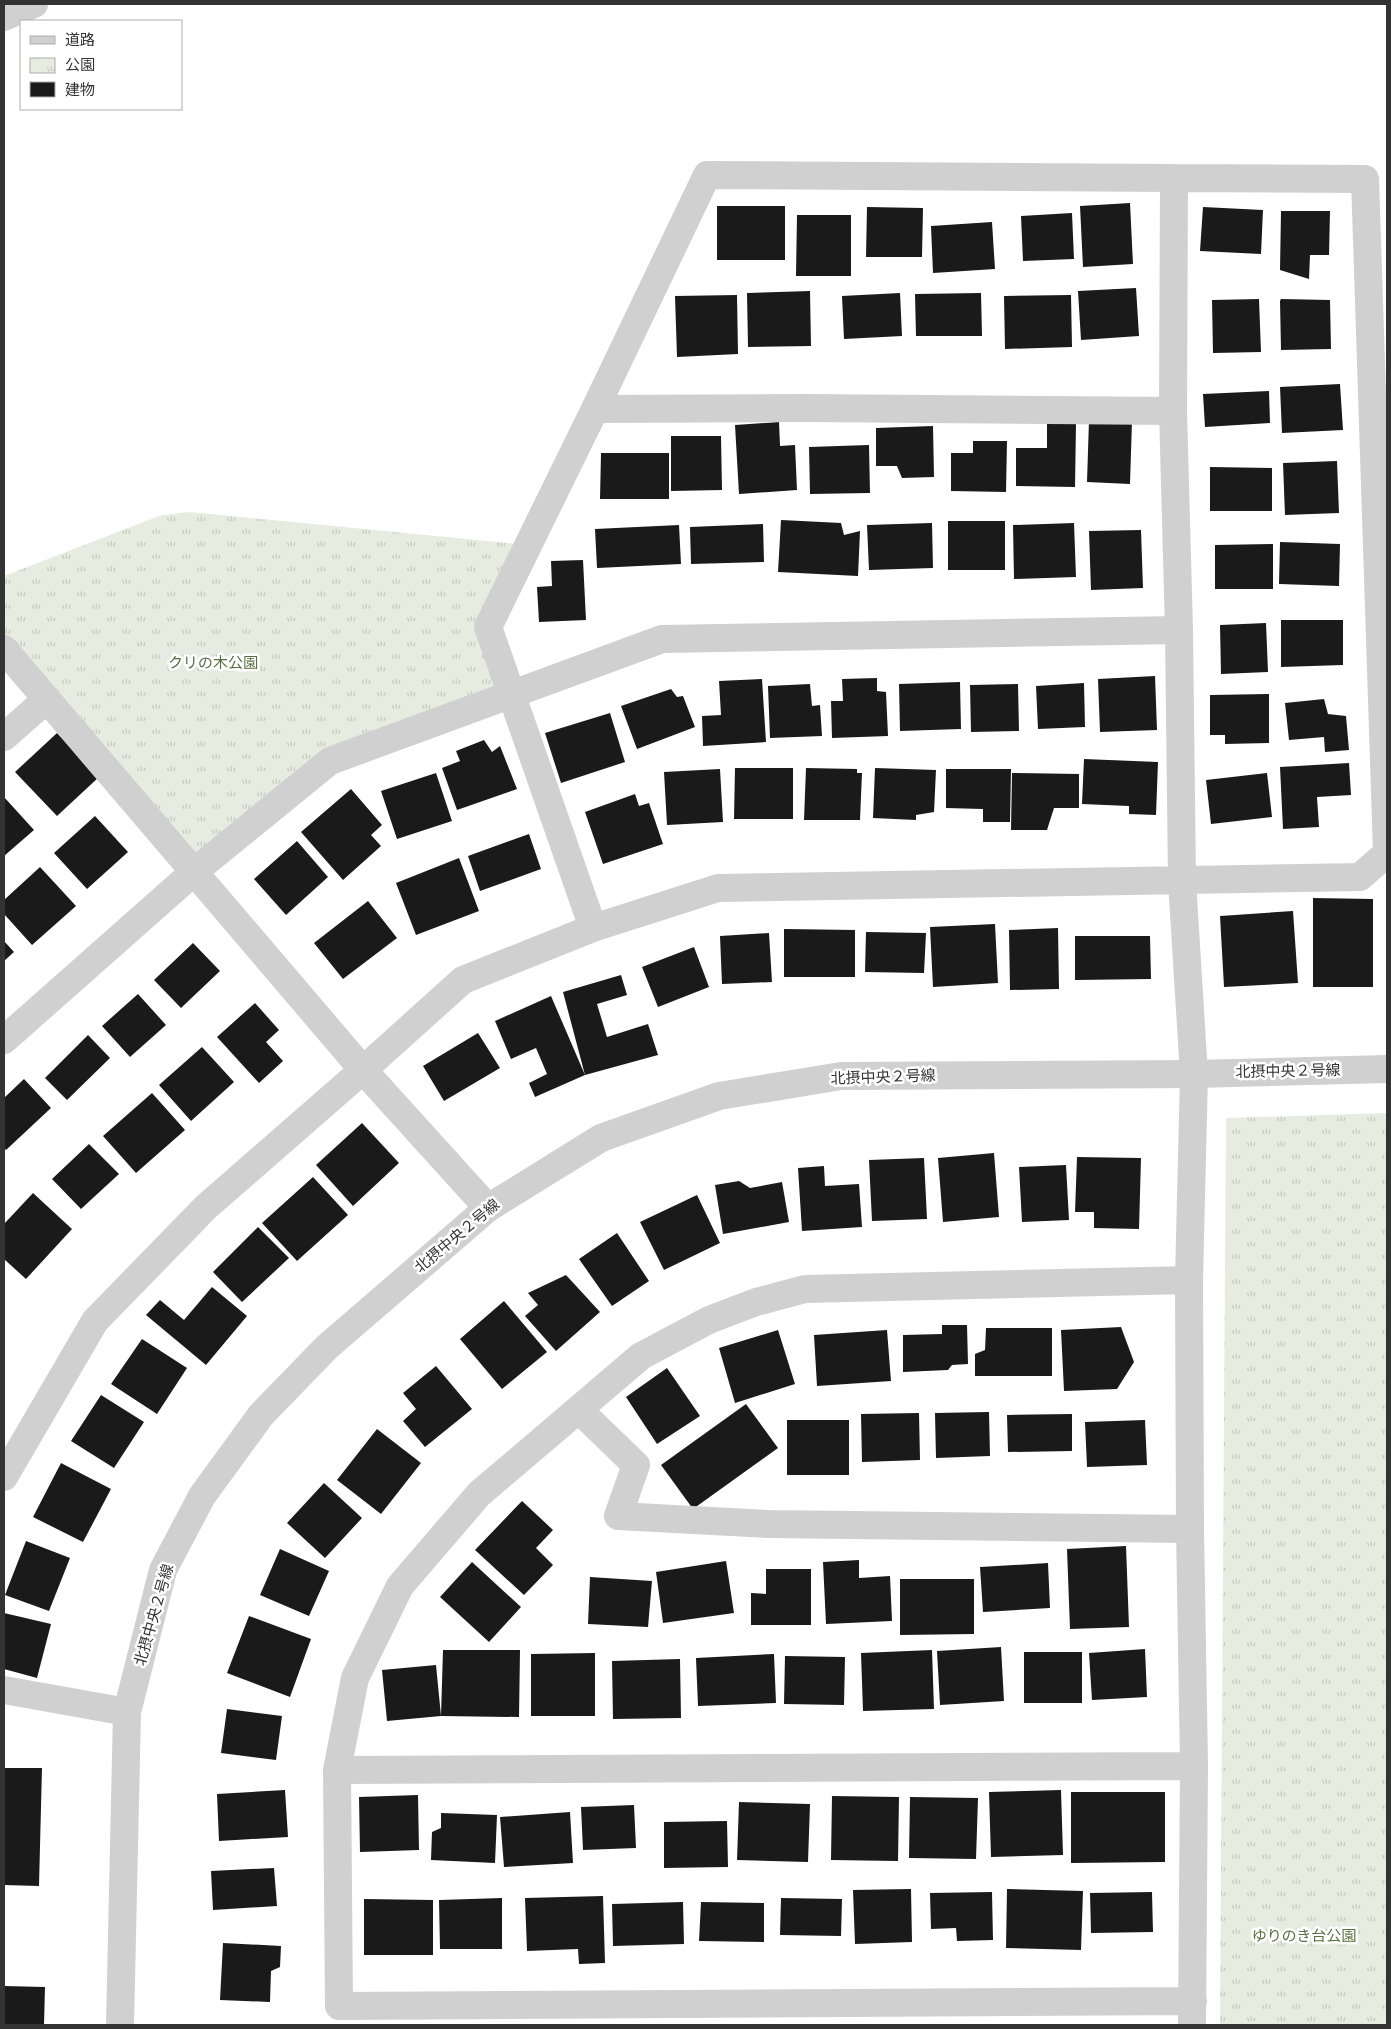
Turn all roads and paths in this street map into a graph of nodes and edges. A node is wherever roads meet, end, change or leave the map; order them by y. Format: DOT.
graph roads {
  1 [pos="34,4"];
  2 [pos="4,17"];
  3 [pos="1174,178"];
  4 [pos="595,410"];
  5 [pos="1173,411"];
  6 [pos="1179,630"];
  7 [pos="4,649"];
  8 [pos="512,693"];
  9 [pos="47,699"];
  10 [pos="4,737"];
  11 [pos="195,872"];
  12 [pos="1182,881"];
  13 [pos="593,928"];
  14 [pos="4,1040"];
  15 [pos="1387,1069"];
  16 [pos="363,1070"];
  17 [pos="1194,1074"];
  18 [pos="488,1208"];
  19 [pos="1189,1280"];
  20 [pos="579,1410"];
  21 [pos="4,1477"];
  22 [pos="1190,1529"];
  23 [pos="4,1690"];
  24 [pos="127,1712"];
  25 [pos="1194,1766"];
  26 [pos="337,1770"];
  27 [pos="1192,2013"];
  28 [pos="568,2015"];
  29 [pos="120,2025"];
  1 -- 2 [label="street"];
  3 -- 4 [label="street"];
  3 -- 5 [label="street"];
  3 -- 12 [label="street"];
  4 -- 5 [label="street"];
  4 -- 8 [label="street"];
  5 -- 6 [label="street"];
  6 -- 8 [label="street"];
  6 -- 12 [label="street"];
  7 -- 9 [label="street"];
  8 -- 11 [label="street"];
  8 -- 13 [label="street"];
  9 -- 10 [label="street"];
  9 -- 11 [label="street"];
  11 -- 14 [label="street"];
  11 -- 16 [label="street"];
  12 -- 13 [label="street"];
  12 -- 17 [label="street"];
  13 -- 16 [label="street"];
  15 -- 17 [label="street, 北摂中央２号線"];
  16 -- 18 [label="street"];
  16 -- 21 [label="street"];
  17 -- 18 [label="street, 北摂中央２号線"];
  17 -- 19 [label="street"];
  18 -- 24 [label="street, 北摂中央２号線"];
  19 -- 20 [label="street"];
  19 -- 22 [label="street"];
  20 -- 22 [label="street"];
  20 -- 26 [label="street"];
  22 -- 25 [label="street"];
  23 -- 24 [label="street"];
  24 -- 29 [label="street, 北摂中央２号線"];
  25 -- 26 [label="street"];
  25 -- 27 [label="street"];
  26 -- 28 [label="street"];
  27 -- 28 [label="street"];
}
